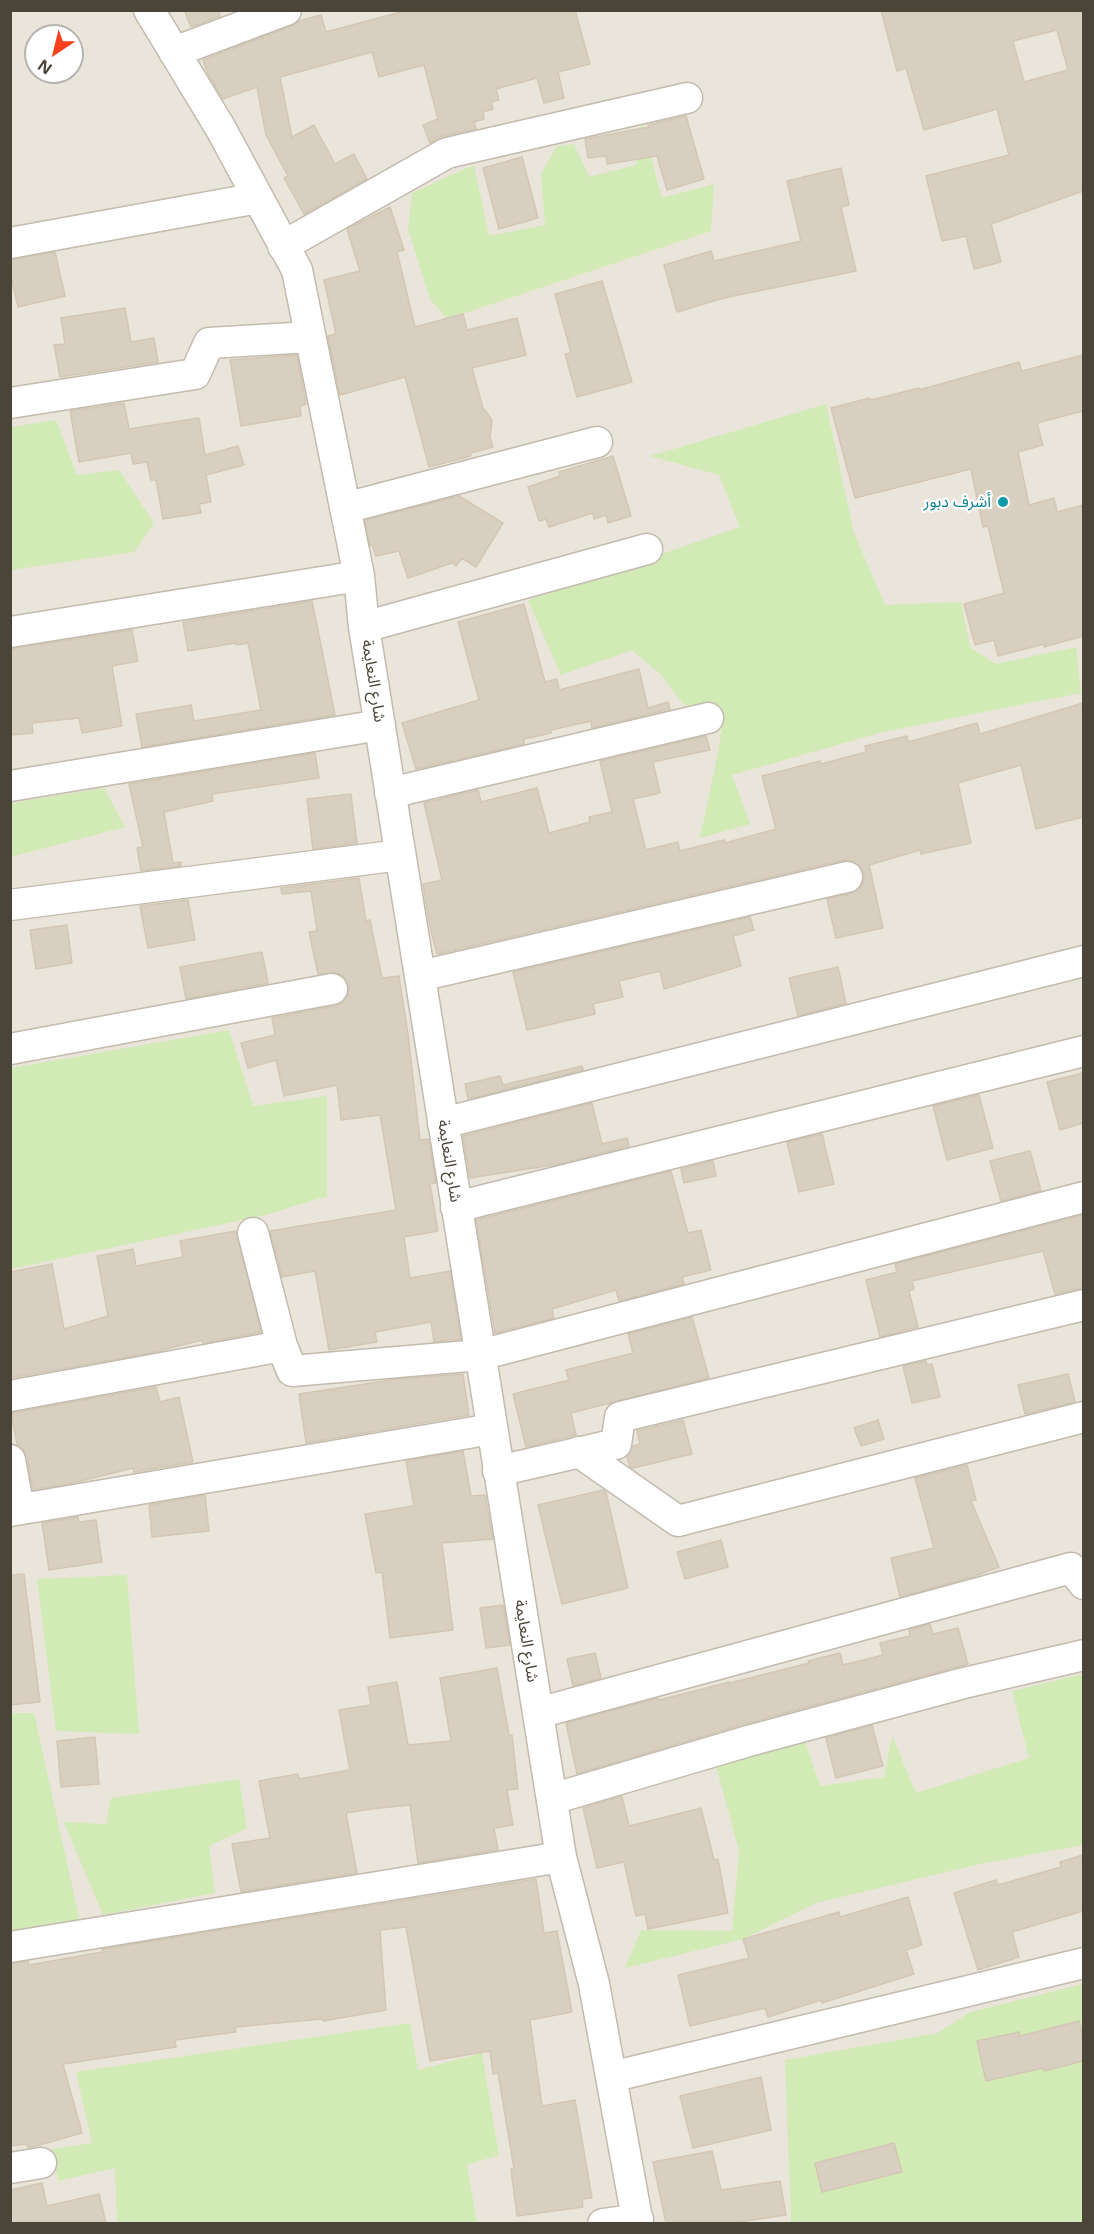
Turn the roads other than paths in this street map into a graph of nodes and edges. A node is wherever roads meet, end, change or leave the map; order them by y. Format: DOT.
graph roads {
  1 [pos="149,10"];
  2 [pos="286,10"];
  3 [pos="174,52"];
  4 [pos="687,98"];
  5 [pos="258,198"];
  6 [pos="10,243"];
  7 [pos="283,246"];
  8 [pos="310,337"];
  9 [pos="10,403"];
  10 [pos="597,442"];
  11 [pos="345,508"];
  12 [pos="647,549"];
  13 [pos="359,576"];
  14 [pos="364,627"];
  15 [pos="10,632"];
  16 [pos="708,718"];
  17 [pos="380,724"];
  18 [pos="10,786"];
  19 [pos="390,793"];
  20 [pos="400,855"];
  21 [pos="847,877"];
  22 [pos="10,905"];
  23 [pos="1083,961"];
  24 [pos="420,976"];
  25 [pos="332,989"];
  26 [pos="10,1049"];
  27 [pos="1083,1050"];
  28 [pos="443,1122"];
  29 [pos="1083,1197"];
  30 [pos="456,1207"];
  31 [pos="253,1233"];
  32 [pos="1083,1305"];
  33 [pos="282,1346"];
  34 [pos="480,1355"];
  35 [pos="10,1396"];
  36 [pos="1083,1417"];
  37 [pos="492,1429"];
  38 [pos="579,1452"];
  39 [pos="10,1460"];
  40 [pos="498,1471"];
  41 [pos="15,1510"];
  42 [pos="1083,1584"];
  43 [pos="1083,1655"];
  44 [pos="538,1713"];
  45 [pos="552,1799"];
  46 [pos="561,1857"];
  47 [pos="10,1947"];
  48 [pos="1083,1963"];
  49 [pos="611,2077"];
  50 [pos="40,2163"];
  51 [pos="10,2168"];
  52 [pos="638,2221"];
  53 [pos="603,2223"];
  1 -- 3 [label="street, شارع النعايمة"];
  2 -- 3 [label="street"];
  3 -- 5 [label="street, شارع النعايمة"];
  4 -- 7 [label="street"];
  5 -- 6 [label="street"];
  5 -- 7 [label="street, شارع النعايمة"];
  7 -- 8 [label="street, شارع النعايمة"];
  8 -- 9 [label="street"];
  8 -- 11 [label="street, شارع النعايمة"];
  10 -- 11 [label="street"];
  11 -- 13 [label="street, شارع النعايمة"];
  12 -- 14 [label="street"];
  13 -- 14 [label="street, شارع النعايمة"];
  13 -- 15 [label="street"];
  14 -- 17 [label="street, شارع النعايمة"];
  16 -- 19 [label="street"];
  17 -- 18 [label="street"];
  17 -- 19 [label="street, شارع النعايمة"];
  19 -- 20 [label="street, شارع النعايمة"];
  20 -- 22 [label="street"];
  20 -- 24 [label="street, شارع النعايمة"];
  21 -- 24 [label="street"];
  23 -- 28 [label="street"];
  24 -- 28 [label="street, شارع النعايمة"];
  25 -- 26 [label="street"];
  27 -- 30 [label="street"];
  28 -- 30 [label="street, شارع النعايمة"];
  29 -- 34 [label="street"];
  30 -- 34 [label="street, شارع النعايمة"];
  31 -- 33 [label="street"];
  32 -- 38 [label="street"];
  33 -- 34 [label="street"];
  33 -- 35 [label="street"];
  34 -- 37 [label="street, شارع النعايمة"];
  36 -- 38 [label="street"];
  37 -- 40 [label="street, شارع النعايمة"];
  37 -- 41 [label="street"];
  38 -- 40 [label="street"];
  39 -- 41 [label="street"];
  40 -- 44 [label="street, شارع النعايمة"];
  42 -- 44 [label="street"];
  43 -- 45 [label="street"];
  44 -- 45 [label="street, شارع النعايمة"];
  45 -- 46 [label="street, شارع النعايمة"];
  46 -- 47 [label="street"];
  46 -- 49 [label="street, شارع النعايمة"];
  48 -- 49 [label="street"];
  49 -- 52 [label="street, شارع النعايمة"];
  50 -- 51 [label="street"];
  52 -- 53 [label="street"];
}
